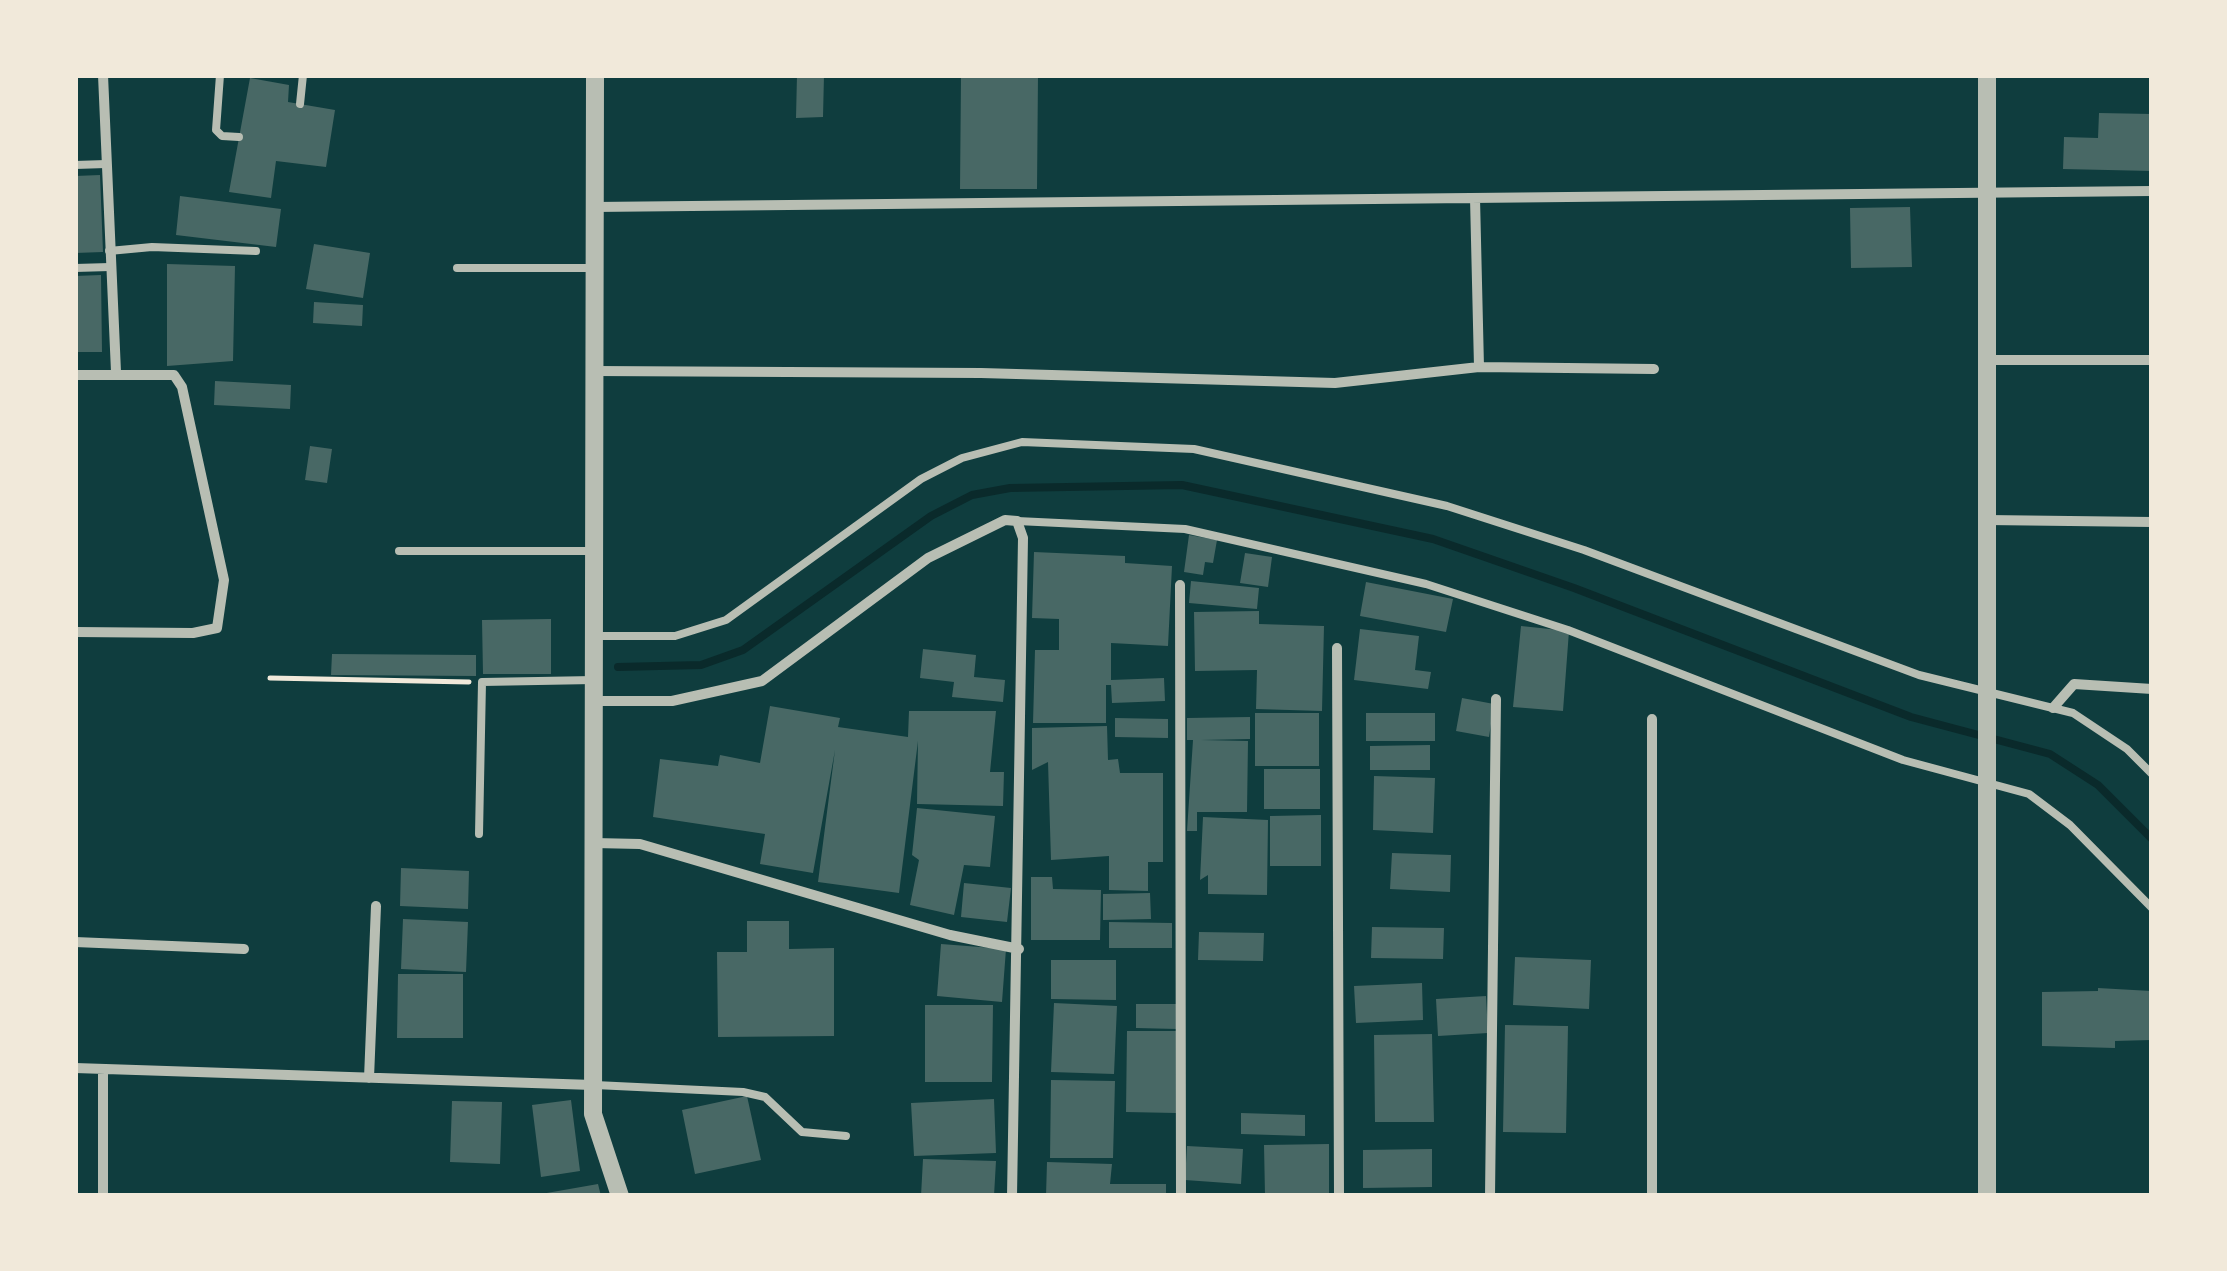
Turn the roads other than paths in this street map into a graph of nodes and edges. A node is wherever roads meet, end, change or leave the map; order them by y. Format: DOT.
graph roads {
  1 [pos="102,75"];
  2 [pos="220,75"];
  3 [pos="303,75"];
  4 [pos="594,75"];
  5 [pos="1987,75"];
  6 [pos="300,104"];
  7 [pos="239,137"];
  8 [pos="106,164"];
  9 [pos="75,165"];
  10 [pos="2152,191"];
  11 [pos="1987,193"];
  12 [pos="1476,198"];
  13 [pos="594,208"];
  14 [pos="109,251"];
  15 [pos="256,251"];
  16 [pos="75,268"];
  17 [pos="110,268"];
  18 [pos="457,268"];
  19 [pos="594,268"];
  20 [pos="1988,360"];
  21 [pos="2152,360"];
  22 [pos="1479,367"];
  23 [pos="1654,369"];
  24 [pos="594,371"];
  25 [pos="116,372"];
  26 [pos="75,375"];
  27 [pos="1988,520"];
  28 [pos="1017,521"];
  29 [pos="2152,522"];
  30 [pos="594,551"];
  31 [pos="399,552"];
  32 [pos="1180,585"];
  33 [pos="75,632"];
  34 [pos="594,636"];
  35 [pos="1338,648"];
  36 [pos="594,680"];
  37 [pos="2152,689"];
  38 [pos="1988,696"];
  39 [pos="1496,699"];
  40 [pos="594,701"];
  41 [pos="2053,708"];
  42 [pos="1652,719"];
  43 [pos="1986,774"];
  44 [pos="2152,774"];
  45 [pos="479,834"];
  46 [pos="594,843"];
  47 [pos="376,906"];
  48 [pos="2152,908"];
  49 [pos="75,942"];
  50 [pos="244,949"];
  51 [pos="1018,949"];
  52 [pos="75,1068"];
  53 [pos="103,1070"];
  54 [pos="368,1078"];
  55 [pos="593,1084"];
  56 [pos="846,1136"];
  57 [pos="103,1196"];
  58 [pos="620,1196"];
  59 [pos="1012,1196"];
  60 [pos="1181,1196"];
  61 [pos="1340,1196"];
  62 [pos="1490,1196"];
  63 [pos="1652,1196"];
  64 [pos="1987,1196"];
  1 -- 8 [label="street"];
  2 -- 7 [label="lane"];
  3 -- 6 [label="lane"];
  4 -- 13 [label="street"];
  5 -- 11 [label="street"];
  8 -- 9 [label="lane"];
  8 -- 14 [label="street"];
  10 -- 11 [label="street"];
  11 -- 12 [label="street"];
  11 -- 20 [label="street"];
  12 -- 13 [label="street"];
  12 -- 22 [label="street"];
  13 -- 19 [label="street"];
  14 -- 15 [label="lane"];
  14 -- 17 [label="street"];
  16 -- 17 [label="lane"];
  17 -- 25 [label="street"];
  18 -- 19 [label="lane"];
  19 -- 24 [label="street"];
  20 -- 21 [label="street"];
  20 -- 27 [label="street"];
  22 -- 23 [label="street"];
  22 -- 24 [label="street"];
  24 -- 30 [label="street"];
  25 -- 26 [label="street"];
  25 -- 33 [label="street"];
  27 -- 29 [label="street"];
  27 -- 38 [label="street"];
  28 -- 40 [label="street"];
  28 -- 43 [label="lane"];
  28 -- 51 [label="street"];
  30 -- 31 [label="lane"];
  30 -- 34 [label="street"];
  32 -- 60 [label="street"];
  34 -- 36 [label="street"];
  34 -- 38 [label="lane"];
  35 -- 61 [label="street"];
  36 -- 40 [label="street"];
  36 -- 45 [label="lane"];
  37 -- 41 [label="street"];
  38 -- 41 [label="lane"];
  38 -- 43 [label="street"];
  39 -- 62 [label="street"];
  40 -- 46 [label="street"];
  41 -- 44 [label="lane"];
  42 -- 63 [label="street"];
  43 -- 48 [label="lane"];
  43 -- 64 [label="street"];
  46 -- 51 [label="street"];
  46 -- 55 [label="street"];
  47 -- 54 [label="street"];
  49 -- 50 [label="street"];
  51 -- 59 [label="street"];
  52 -- 53 [label="street"];
  53 -- 54 [label="street"];
  53 -- 57 [label="street"];
  54 -- 55 [label="street"];
  55 -- 56 [label="lane"];
  55 -- 58 [label="street"];
}
